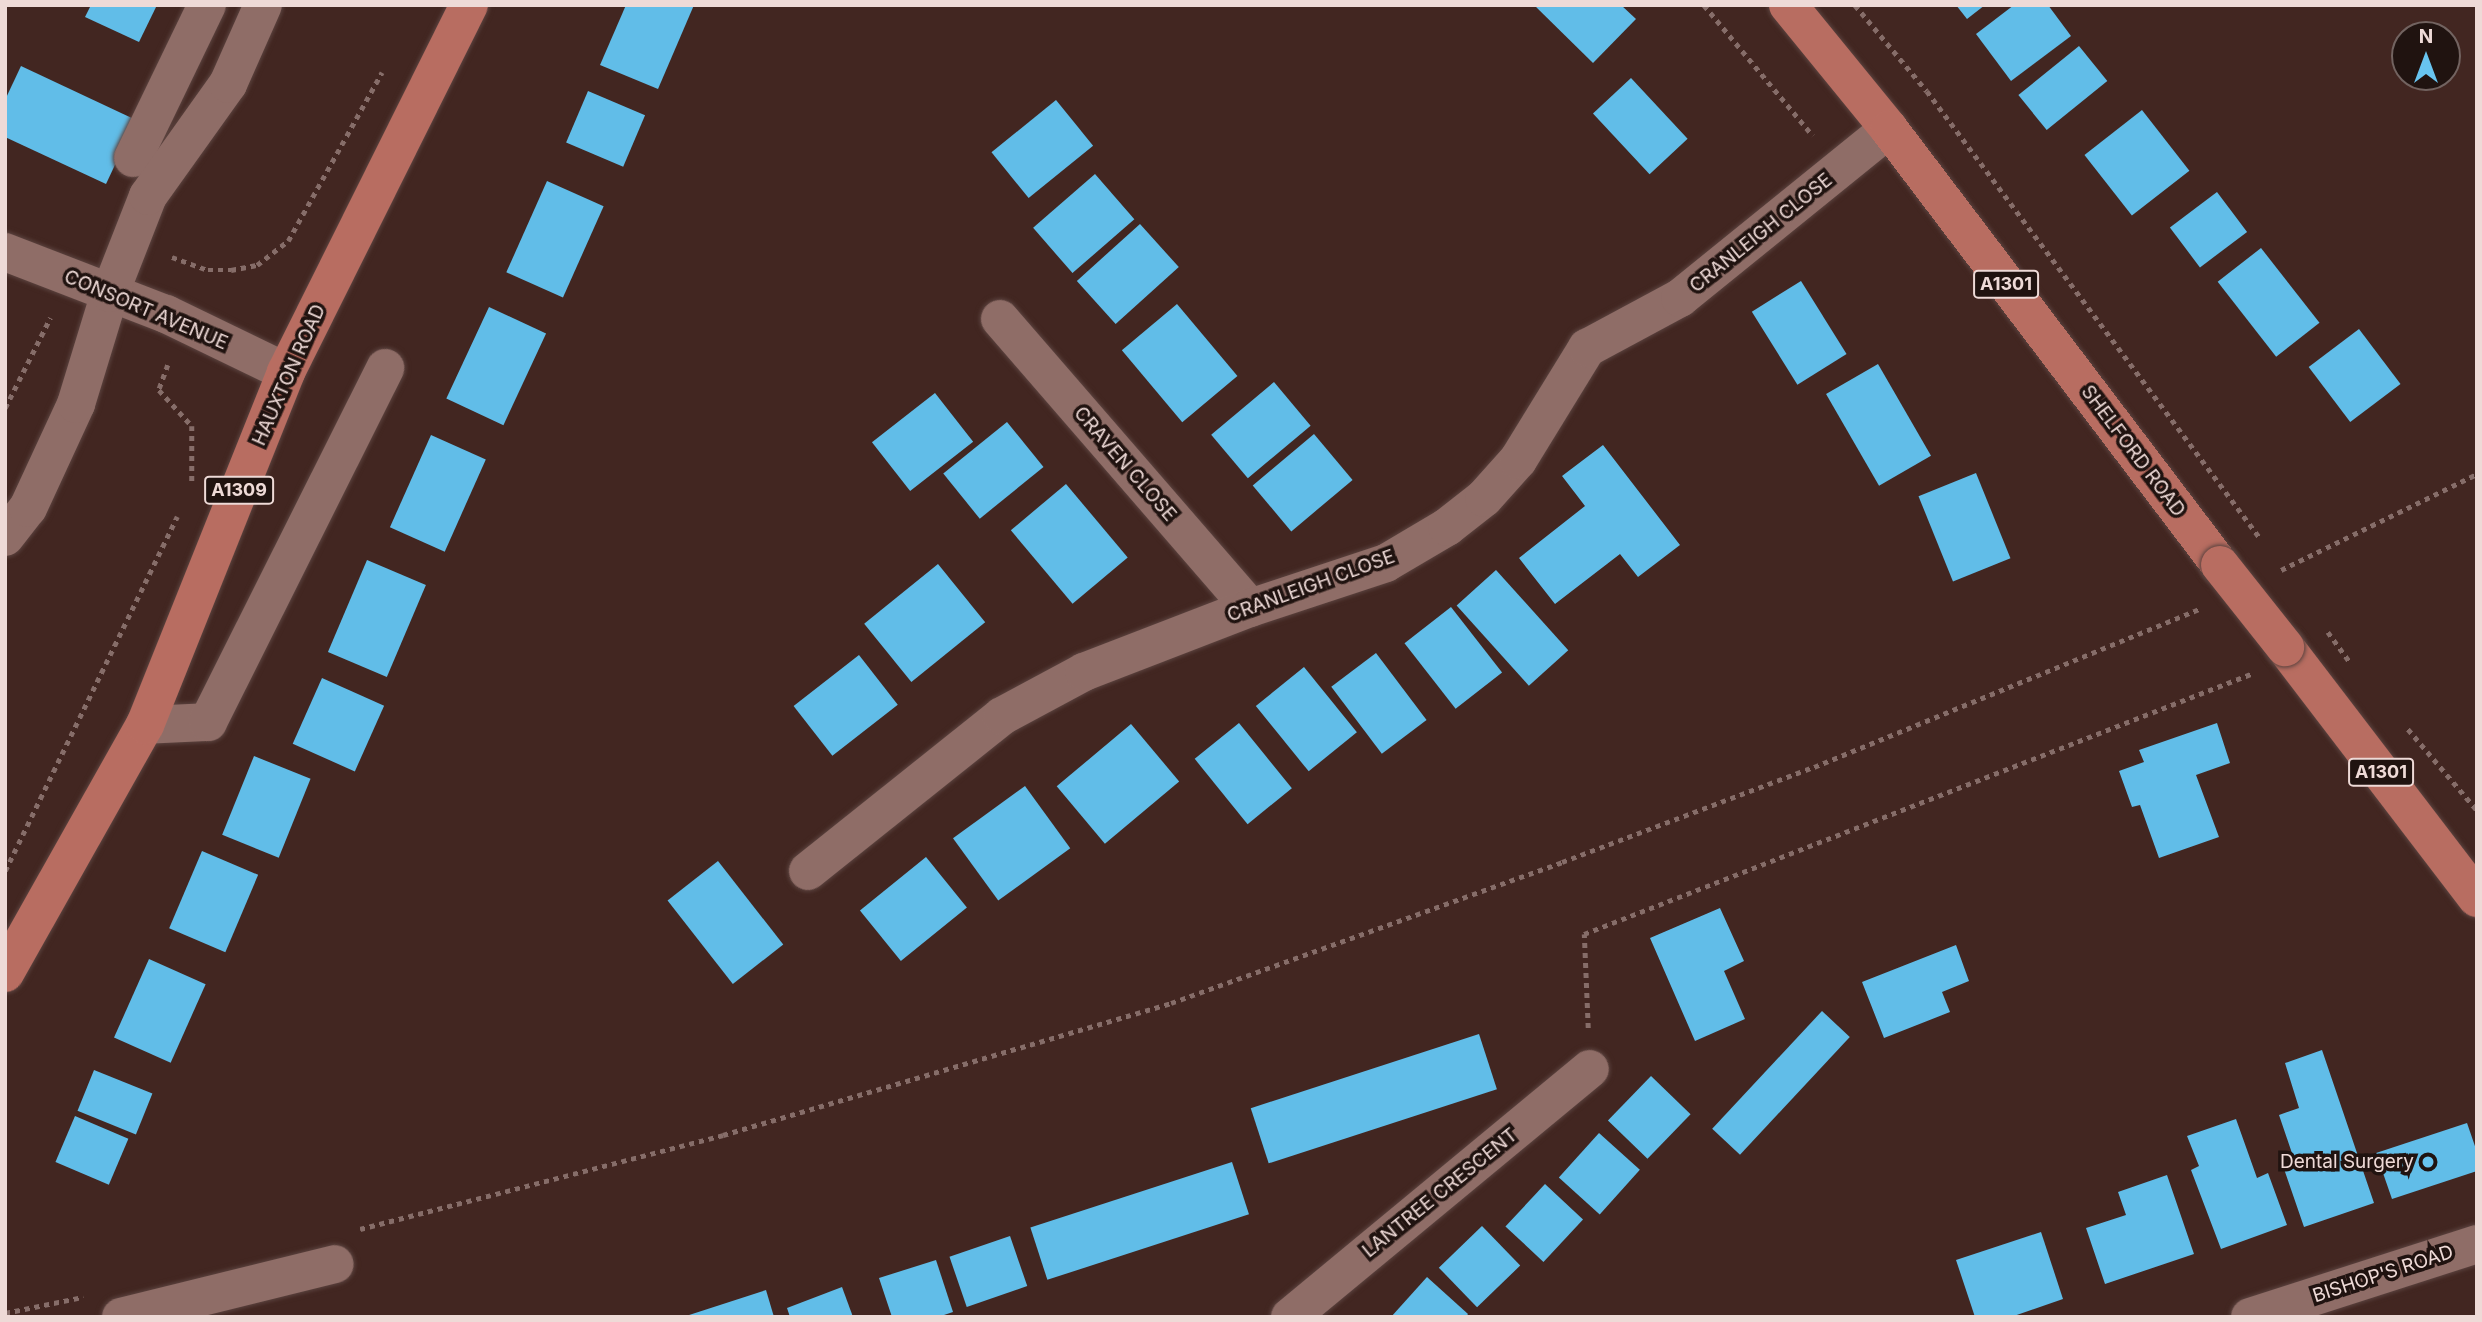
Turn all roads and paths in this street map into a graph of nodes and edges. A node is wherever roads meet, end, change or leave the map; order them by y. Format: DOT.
graph roads {
  1 [pos="208,5"];
  2 [pos="263,5"];
  3 [pos="469,5"];
  4 [pos="1704,5"];
  5 [pos="1788,5"];
  6 [pos="1855,5"];
  7 [pos="385,66"];
  8 [pos="1889,129"];
  9 [pos="133,159"];
  10 [pos="1841,168"];
  11 [pos="5,252"];
  12 [pos="164,254"];
  13 [pos="110,293"];
  14 [pos="166,314"];
  15 [pos="1000,319"];
  16 [pos="385,368"];
  17 [pos="286,372"];
  18 [pos="2477,474"];
  19 [pos="192,486"];
  20 [pos="180,511"];
  21 [pos="5,537"];
  22 [pos="2260,538"];
  23 [pos="2321,551"];
  24 [pos="1250,608"];
  25 [pos="2177,620"];
  26 [pos="2290,652"];
  27 [pos="2350,662"];
  28 [pos="2359,672"];
  29 [pos="145,725"];
  30 [pos="2404,725"];
  31 [pos="2477,810"];
  32 [pos="5,871"];
  33 [pos="808,871"];
  34 [pos="2477,898"];
  35 [pos="5,973"];
  36 [pos="1590,1069"];
  37 [pos="2477,1244"];
  38 [pos="343,1248"];
  39 [pos="121,1317"];
  40 [pos="1290,1317"];
  41 [pos="2250,1317"];
  1 -- 9 [label="street"];
  2 -- 13 [label="street"];
  3 -- 17 [label="main road, HAUXTON ROAD / A1309"];
  4 -- 10 [label="path"];
  5 -- 8 [label="main road, SHELFORD ROAD / A1301"];
  6 -- 22 [label="path"];
  7 -- 12 [label="path"];
  8 -- 10 [label="street, CRANLEIGH CLOSE"];
  8 -- 26 [label="main road, SHELFORD ROAD / A1301, bridge"];
  10 -- 24 [label="street, CRANLEIGH CLOSE"];
  11 -- 13 [label="street, CONSORT AVENUE"];
  13 -- 14 [label="street, CONSORT AVENUE"];
  13 -- 21 [label="street"];
  14 -- 17 [label="street, CONSORT AVENUE"];
  14 -- 19 [label="path"];
  15 -- 24 [label="street, CRAVEN CLOSE"];
  16 -- 29 [label="street"];
  17 -- 29 [label="main road, HAUXTON ROAD / A1309"];
  18 -- 23 [label="path"];
  20 -- 32 [label="path"];
  24 -- 33 [label="street, CRANLEIGH CLOSE"];
  25 -- 38 [label="path"];
  26 -- 34 [label="main road, SHELFORD ROAD / A1301"];
  26 -- 36 [label="path"];
  27 -- 28 [label="path"];
  29 -- 35 [label="main road, HAUXTON ROAD / A1309"];
  30 -- 31 [label="path"];
  36 -- 40 [label="street, LANTREE CRESCENT"];
  37 -- 41 [label="street, BISHOP'S ROAD"];
  38 -- 39 [label="street"];
}
